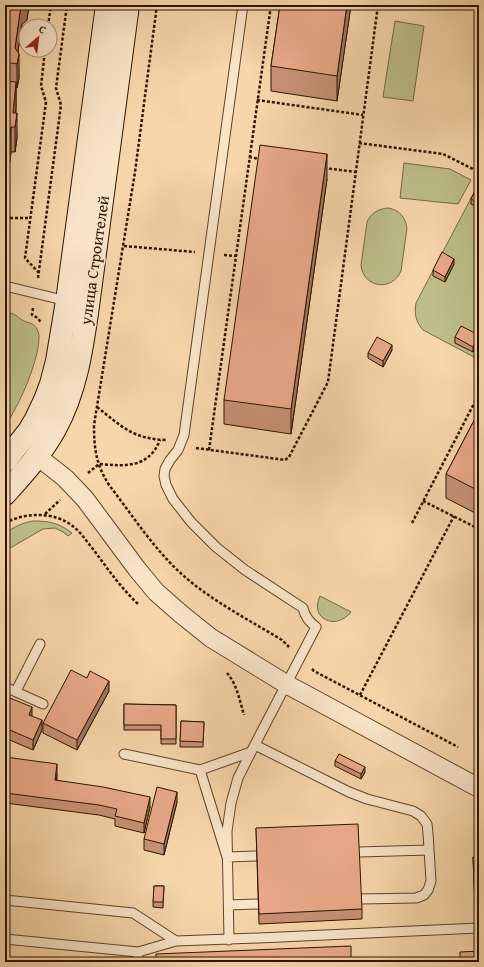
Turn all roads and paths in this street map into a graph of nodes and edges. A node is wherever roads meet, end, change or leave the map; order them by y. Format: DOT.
graph roads {
  1 [pos="51,5"];
  2 [pos="67,5"];
  3 [pos="107,5"];
  4 [pos="128,5"];
  5 [pos="243,5"];
  6 [pos="271,5"];
  7 [pos="378,5"];
  8 [pos="49,18"];
  9 [pos="44,58"];
  10 [pos="257,100"];
  11 [pos="363,115"];
  12 [pos="360,143"];
  13 [pos="249,157"];
  14 [pos="265,159"];
  15 [pos="318,167"];
  16 [pos="356,172"];
  17 [pos="479,172"];
  18 [pos="5,218"];
  19 [pos="30,218"];
  20 [pos="124,246"];
  21 [pos="209,254"];
  22 [pos="236,256"];
  23 [pos="39,273"];
  24 [pos="5,286"];
  25 [pos="36,294"];
  26 [pos="67,301"];
  27 [pos="44,330"];
  28 [pos="479,394"];
  29 [pos="97,407"];
  30 [pos="160,440"];
  31 [pos="20,442"];
  32 [pos="181,443"];
  33 [pos="209,450"];
  34 [pos="37,456"];
  35 [pos="5,461"];
  36 [pos="99,464"];
  37 [pos="5,494"];
  38 [pos="423,500"];
  39 [pos="454,516"];
  40 [pos="412,523"];
  41 [pos="479,529"];
  42 [pos="40,644"];
  43 [pos="286,684"];
  44 [pos="5,687"];
  45 [pos="16,692"];
  46 [pos="360,695"];
  47 [pos="43,704"];
  48 [pos="253,748"];
  49 [pos="124,754"];
  50 [pos="200,770"];
  51 [pos="479,788"];
  52 [pos="429,850"];
  53 [pos="359,852"];
  54 [pos="256,856"];
  55 [pos="227,857"];
  56 [pos="5,900"];
  57 [pos="361,900"];
  58 [pos="259,904"];
  59 [pos="229,905"];
  60 [pos="479,928"];
  61 [pos="5,940"];
  62 [pos="229,940"];
  63 [pos="176,941"];
  64 [pos="138,952"];
  65 [pos="138,962"];
  1 -- 8 [label="path"];
  2 -- 23 [label="path"];
  3 -- 26 [label="main road, улица Строителей"];
  4 -- 34 [label="main road, улица Строителей"];
  5 -- 21 [label="lane"];
  6 -- 10 [label="path"];
  7 -- 11 [label="path"];
  9 -- 19 [label="path"];
  10 -- 11 [label="path"];
  10 -- 13 [label="path"];
  11 -- 12 [label="path"];
  12 -- 16 [label="path"];
  12 -- 17 [label="path"];
  13 -- 14 [label="path"];
  13 -- 22 [label="path"];
  15 -- 16 [label="path"];
  16 -- 33 [label="path"];
  18 -- 19 [label="path"];
  19 -- 23 [label="path"];
  20 -- 21 [label="path"];
  21 -- 22 [label="path"];
  21 -- 32 [label="lane"];
  22 -- 33 [label="path"];
  23 -- 25 [label="path"];
  24 -- 25 [label="lane"];
  25 -- 26 [label="lane"];
  25 -- 27 [label="path"];
  26 -- 31 [label="main road, улица Строителей"];
  28 -- 38 [label="path"];
  29 -- 30 [label="path"];
  30 -- 32 [label="path"];
  30 -- 36 [label="path"];
  31 -- 34 [label="main road"];
  31 -- 35 [label="main road, улица Строителей"];
  32 -- 33 [label="path"];
  32 -- 43 [label="lane"];
  34 -- 37 [label="main road, улица Строителей"];
  34 -- 43 [label="street"];
  38 -- 39 [label="path"];
  38 -- 40 [label="path"];
  39 -- 41 [label="path"];
  39 -- 46 [label="path"];
  42 -- 45 [label="lane"];
  43 -- 48 [label="lane"];
  43 -- 51 [label="street"];
  44 -- 45 [label="lane"];
  45 -- 47 [label="lane"];
  48 -- 50 [label="lane"];
  48 -- 52 [label="lane"];
  48 -- 55 [label="lane"];
  49 -- 50 [label="lane"];
  50 -- 55 [label="lane"];
  52 -- 53 [label="lane"];
  52 -- 57 [label="lane"];
  54 -- 55 [label="lane"];
  55 -- 59 [label="lane"];
  56 -- 63 [label="lane"];
  58 -- 59 [label="lane"];
  59 -- 62 [label="lane"];
  60 -- 62 [label="lane"];
  61 -- 64 [label="lane"];
  62 -- 63 [label="lane"];
  63 -- 64 [label="lane"];
  64 -- 65 [label="lane"];
}
